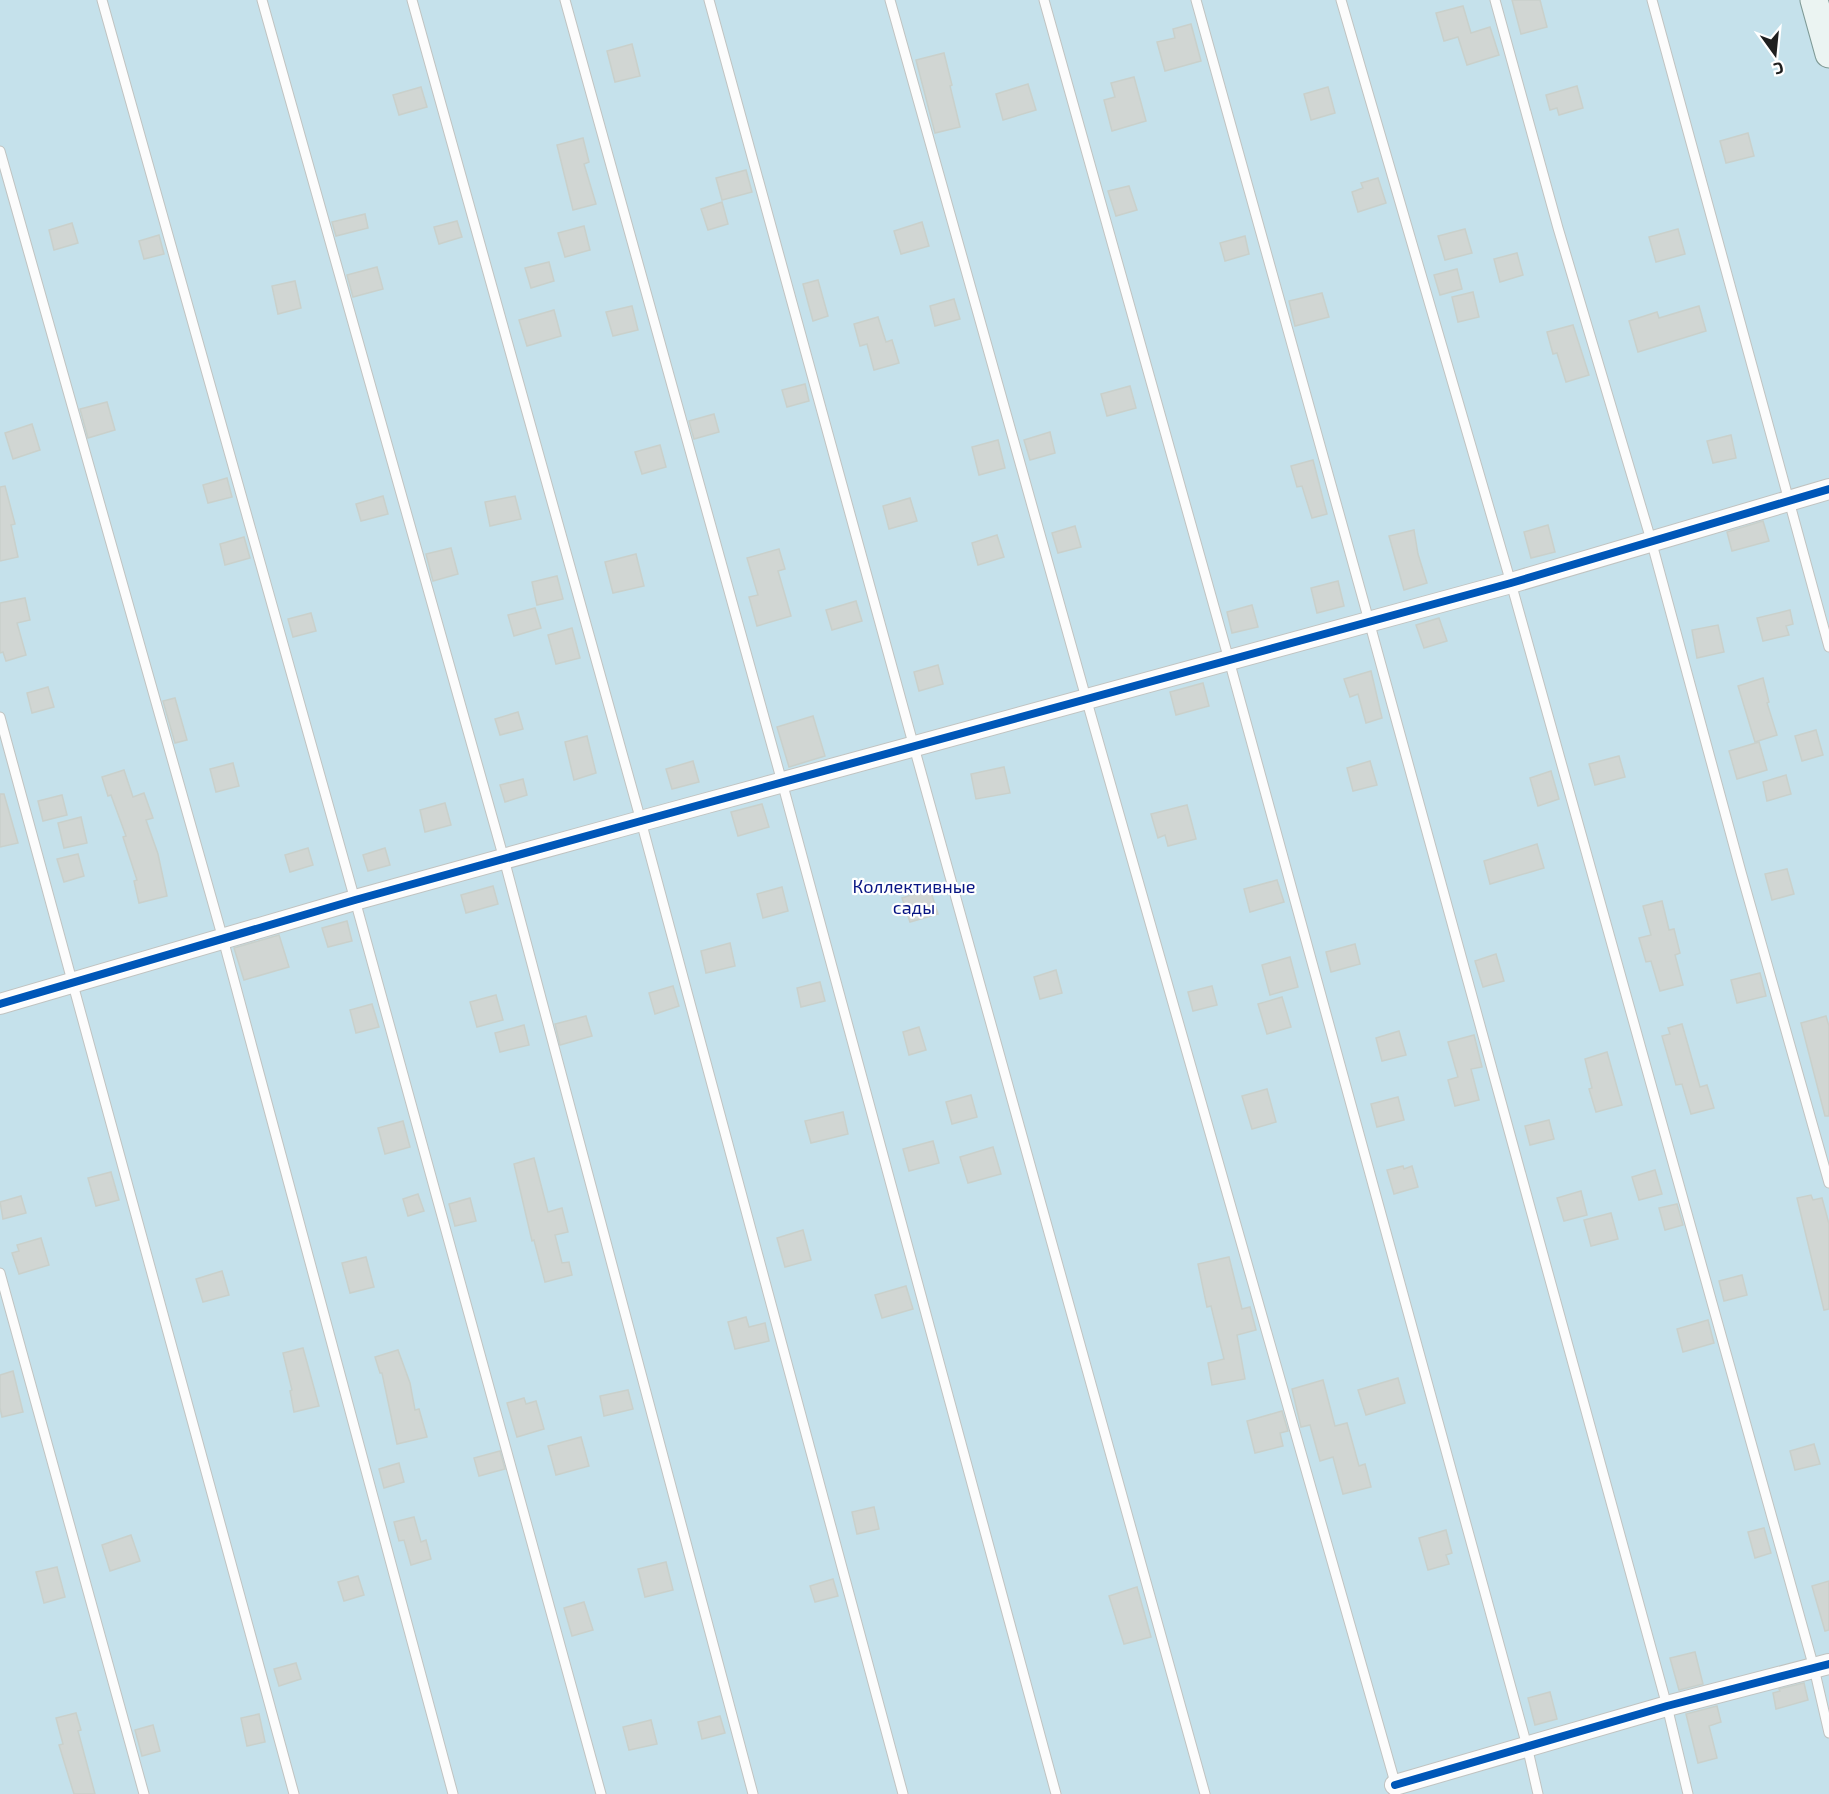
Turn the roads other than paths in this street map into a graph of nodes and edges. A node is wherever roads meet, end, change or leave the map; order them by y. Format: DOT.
graph roads {
  1 [pos="102,0"];
  2 [pos="262,0"];
  3 [pos="412,0"];
  4 [pos="565,0"];
  5 [pos="709,0"];
  6 [pos="890,0"];
  7 [pos="1044,0"];
  8 [pos="1196,0"];
  9 [pos="1341,0"];
  10 [pos="1495,0"];
  11 [pos="1652,0"];
  12 [pos="1814,0"];
  13 [pos="1829,54"];
  14 [pos="0,150"];
  15 [pos="1829,489"];
  16 [pos="1788,500"];
  17 [pos="1651,540"];
  18 [pos="1511,583"];
  19 [pos="1369,621"];
  20 [pos="1829,647"];
  21 [pos="1229,660"];
  22 [pos="1086,698"];
  23 [pos="0,717"];
  24 [pos="914,747"];
  25 [pos="782,782"];
  26 [pos="641,820"];
  27 [pos="504,859"];
  28 [pos="355,900"];
  29 [pos="223,939"];
  30 [pos="74,983"];
  31 [pos="0,1004"];
  32 [pos="1829,1183"];
  33 [pos="0,1273"];
  34 [pos="1821,1666"];
  35 [pos="1667,1706"];
  36 [pos="1829,1733"];
  37 [pos="1527,1746"];
  38 [pos="1396,1789"];
  39 [pos="144,1794"];
  40 [pos="294,1794"];
  41 [pos="453,1794"];
  42 [pos="601,1794"];
  43 [pos="753,1794"];
  44 [pos="903,1794"];
  45 [pos="1056,1794"];
  46 [pos="1205,1794"];
  47 [pos="1538,1794"];
  48 [pos="1688,1794"];
  1 -- 28 [label="lane"];
  2 -- 27 [label="lane"];
  3 -- 26 [label="lane"];
  4 -- 25 [label="lane"];
  5 -- 24 [label="lane"];
  6 -- 22 [label="lane"];
  7 -- 21 [label="lane"];
  8 -- 19 [label="lane"];
  9 -- 18 [label="lane"];
  10 -- 17 [label="lane"];
  11 -- 16 [label="lane"];
  12 -- 13 [label="main road"];
  14 -- 29 [label="lane"];
  15 -- 16 [label="street"];
  16 -- 17 [label="street"];
  16 -- 20 [label="lane"];
  17 -- 18 [label="street"];
  17 -- 32 [label="lane"];
  18 -- 19 [label="street"];
  18 -- 34 [label="lane"];
  19 -- 21 [label="street"];
  19 -- 35 [label="lane"];
  21 -- 22 [label="street"];
  21 -- 37 [label="lane"];
  22 -- 24 [label="street"];
  22 -- 38 [label="lane"];
  23 -- 30 [label="lane"];
  24 -- 25 [label="street"];
  24 -- 46 [label="lane"];
  25 -- 26 [label="street"];
  25 -- 45 [label="lane"];
  26 -- 27 [label="street"];
  26 -- 44 [label="lane"];
  27 -- 28 [label="street"];
  27 -- 43 [label="lane"];
  28 -- 29 [label="street"];
  28 -- 42 [label="lane"];
  29 -- 30 [label="street"];
  29 -- 41 [label="lane"];
  30 -- 31 [label="street"];
  30 -- 40 [label="lane"];
  33 -- 39 [label="lane"];
  34 -- 35 [label="street"];
  34 -- 36 [label="lane"];
  35 -- 37 [label="street"];
  35 -- 48 [label="lane"];
  37 -- 38 [label="street"];
  37 -- 47 [label="lane"];
}
